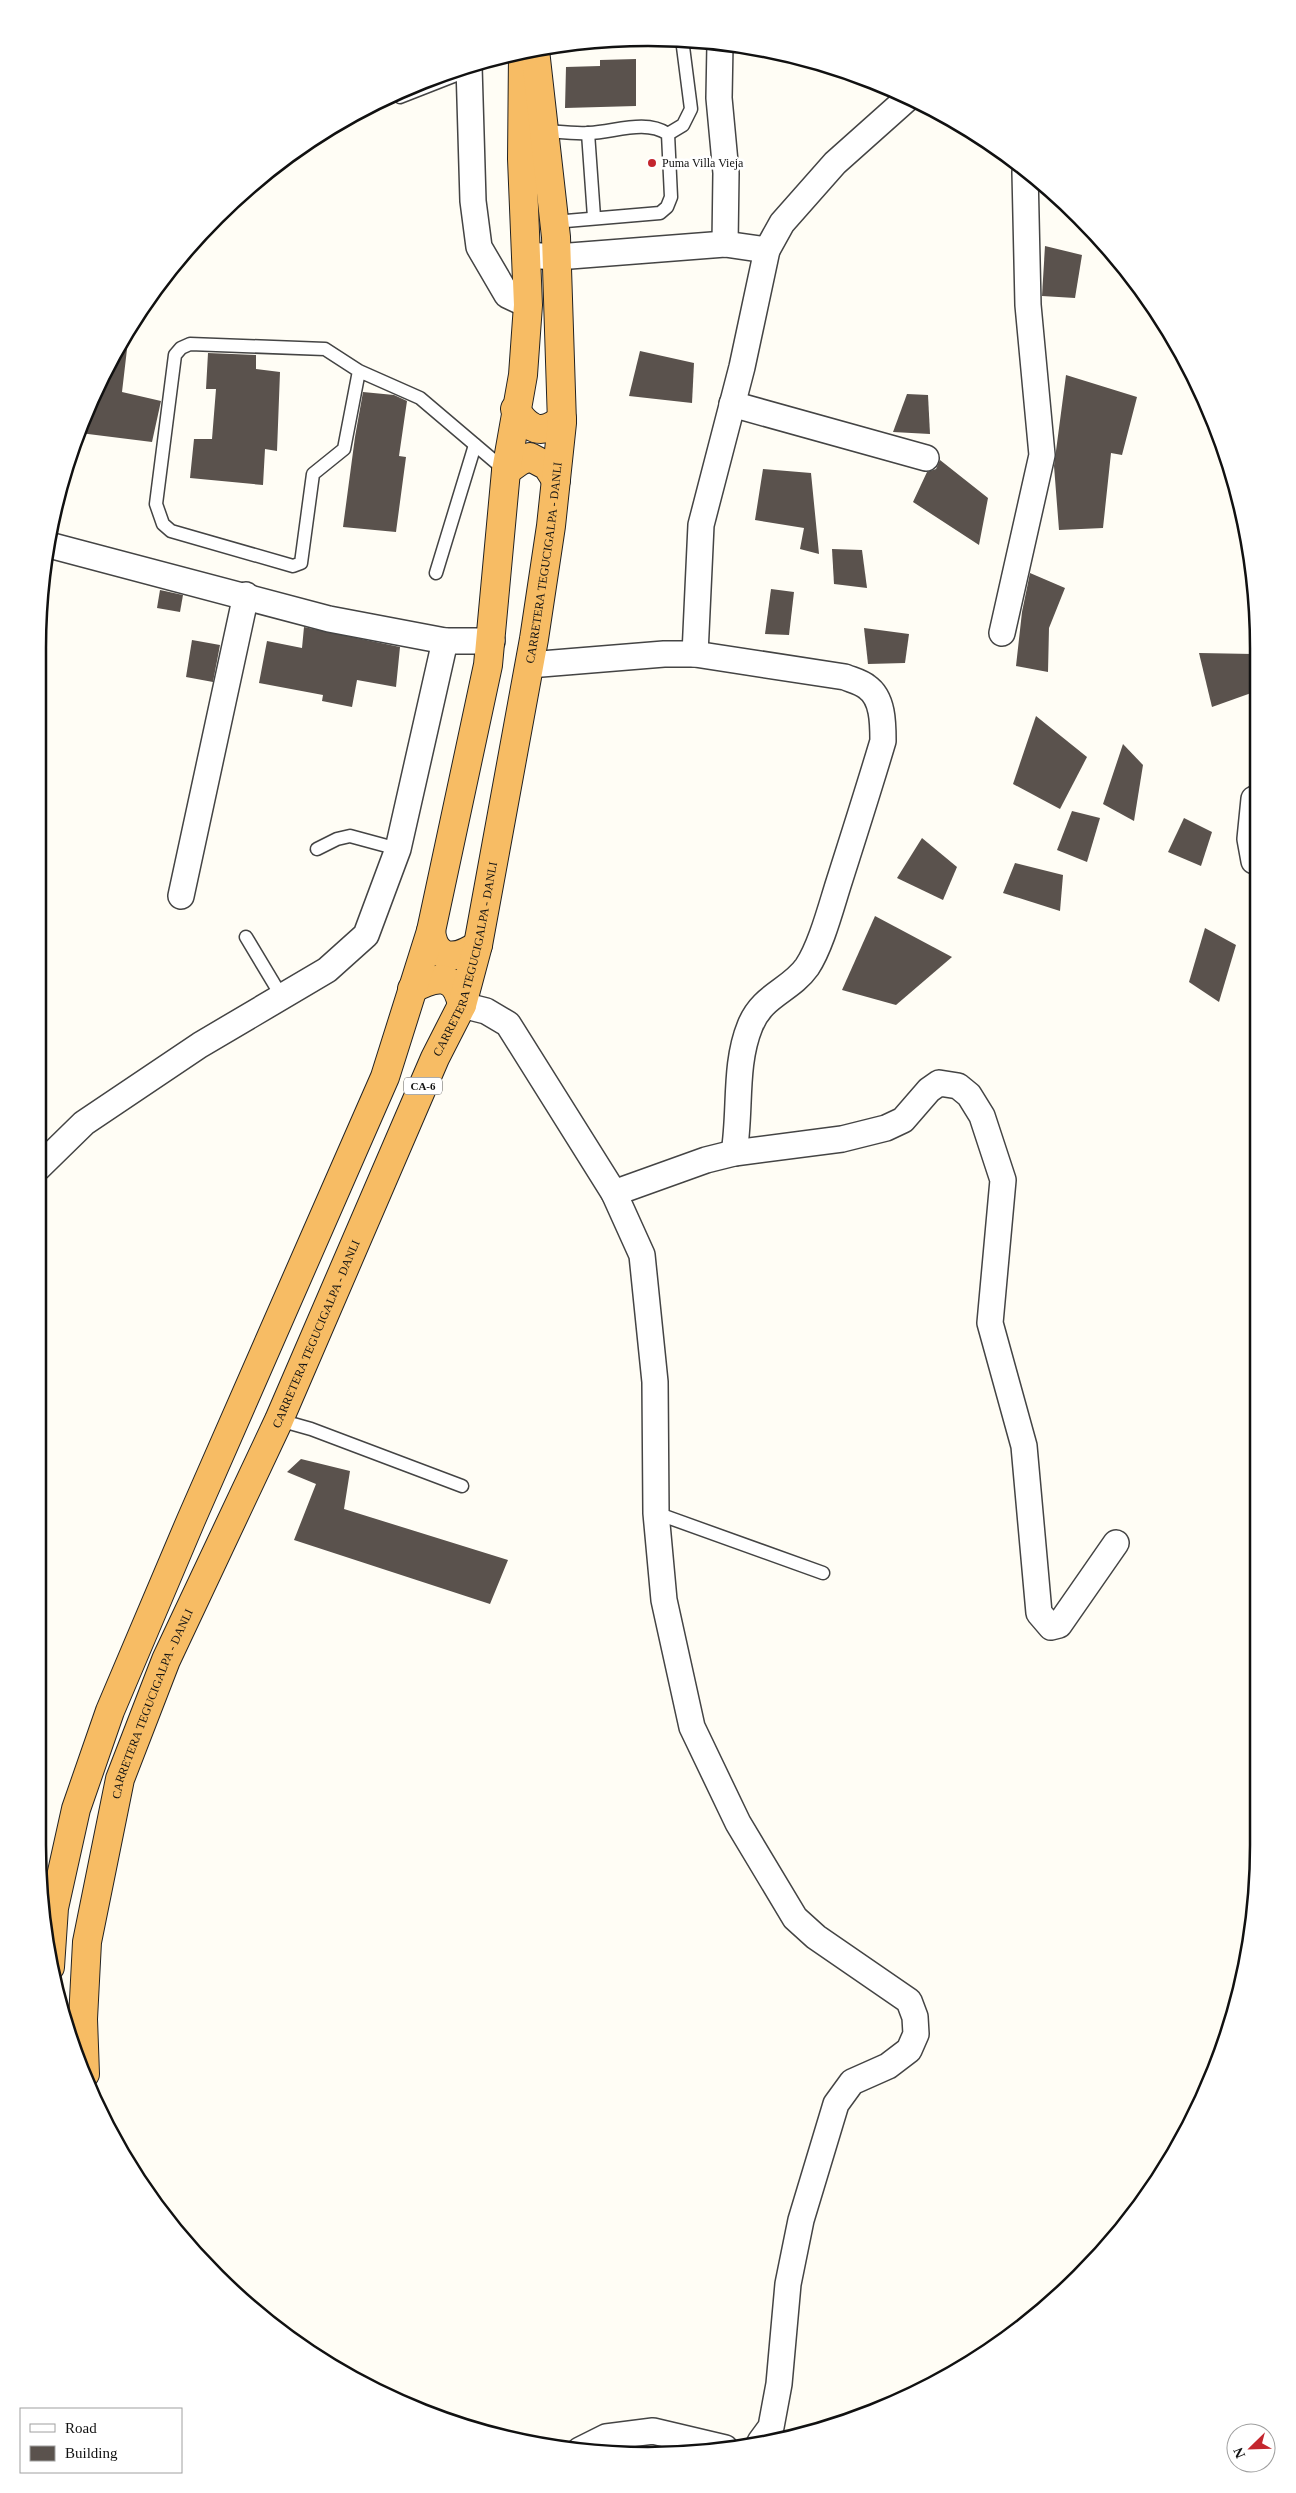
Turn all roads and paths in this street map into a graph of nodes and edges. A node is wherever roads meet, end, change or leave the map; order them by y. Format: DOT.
graph roads {
  1 [pos="683,48"];
  2 [pos="720,50"];
  3 [pos="536,57"];
  4 [pos="523,60"];
  5 [pos="469,74"];
  6 [pos="902,103"];
  7 [pos="546,131"];
  8 [pos="588,133"];
  9 [pos="668,134"];
  10 [pos="1025,180"];
  11 [pos="594,217"];
  12 [pos="554,222"];
  13 [pos="725,244"];
  14 [pos="767,250"];
  15 [pos="525,255"];
  16 [pos="557,257"];
  17 [pos="528,305"];
  18 [pos="359,371"];
  19 [pos="732,404"];
  20 [pos="515,409"];
  21 [pos="562,419"];
  22 [pos="475,445"];
  23 [pos="926,458"];
  24 [pos="506,471"];
  25 [pos="556,480"];
  26 [pos="55,547"];
  27 [pos="436,573"];
  28 [pos="246,596"];
  29 [pos="1002,633"];
  30 [pos="445,641"];
  31 [pos="492,641"];
  32 [pos="695,654"];
  33 [pos="530,665"];
  34 [pos="317,849"];
  35 [pos="398,849"];
  36 [pos="181,896"];
  37 [pos="431,931"];
  38 [pos="246,937"];
  39 [pos="478,946"];
  40 [pos="412,989"];
  41 [pos="282,997"];
  42 [pos="462,1005"];
  43 [pos="734,1153"];
  44 [pos="46,1160"];
  45 [pos="614,1193"];
  46 [pos="279,1420"];
  47 [pos="462,1486"];
  48 [pos="656,1512"];
  49 [pos="1116,1543"];
  50 [pos="823,1573"];
  51 [pos="52,1932"];
  52 [pos="84,2055"];
  53 [pos="765,2435"];
  54 [pos="592,2444"];
  55 [pos="706,2444"];
  1 -- 9 [label="lane"];
  2 -- 13 [label="street"];
  3 -- 7 [label="highway, CARRETERA TEGUCIGALPA - DANLI / CA-6"];
  4 -- 15 [label="highway"];
  5 -- 17 [label="street"];
  6 -- 14 [label="street"];
  7 -- 8 [label="lane"];
  7 -- 12 [label="highway, CARRETERA TEGUCIGALPA - DANLI / CA-6"];
  8 -- 9 [label="lane"];
  8 -- 11 [label="lane"];
  9 -- 11 [label="lane"];
  10 -- 29 [label="street"];
  11 -- 12 [label="lane"];
  12 -- 16 [label="highway, CARRETERA TEGUCIGALPA - DANLI / CA-6"];
  13 -- 14 [label="street"];
  13 -- 16 [label="street"];
  14 -- 19 [label="street"];
  15 -- 16 [label="street"];
  15 -- 17 [label="highway"];
  16 -- 21 [label="highway, CARRETERA TEGUCIGALPA - DANLI / CA-6"];
  17 -- 20 [label="highway"];
  18 -- 18 [label="lane"];
  18 -- 22 [label="lane"];
  19 -- 23 [label="street"];
  19 -- 32 [label="street"];
  20 -- 21 [label="highway"];
  20 -- 24 [label="highway"];
  21 -- 25 [label="highway, CARRETERA TEGUCIGALPA - DANLI / CA-6"];
  22 -- 24 [label="lane"];
  22 -- 27 [label="lane"];
  24 -- 25 [label="highway"];
  24 -- 31 [label="highway"];
  25 -- 33 [label="highway, CARRETERA TEGUCIGALPA - DANLI / CA-6"];
  26 -- 28 [label="street"];
  28 -- 30 [label="street"];
  28 -- 36 [label="street"];
  30 -- 31 [label="street"];
  30 -- 35 [label="street"];
  31 -- 37 [label="highway"];
  32 -- 33 [label="street"];
  32 -- 43 [label="street"];
  33 -- 39 [label="highway, CARRETERA TEGUCIGALPA - DANLI / CA-6"];
  34 -- 35 [label="lane"];
  35 -- 41 [label="street"];
  37 -- 39 [label="highway"];
  37 -- 40 [label="highway"];
  38 -- 41 [label="lane"];
  39 -- 42 [label="highway, CARRETERA TEGUCIGALPA - DANLI / CA-6"];
  40 -- 42 [label="highway"];
  40 -- 51 [label="highway"];
  41 -- 44 [label="street"];
  42 -- 45 [label="street"];
  42 -- 46 [label="highway, CARRETERA TEGUCIGALPA - DANLI / CA-6"];
  43 -- 45 [label="street"];
  43 -- 49 [label="street"];
  45 -- 48 [label="street"];
  46 -- 47 [label="lane"];
  46 -- 52 [label="highway, CARRETERA TEGUCIGALPA - DANLI / CA-6"];
  48 -- 50 [label="lane"];
  48 -- 53 [label="street"];
  54 -- 55 [label="street"];
}
